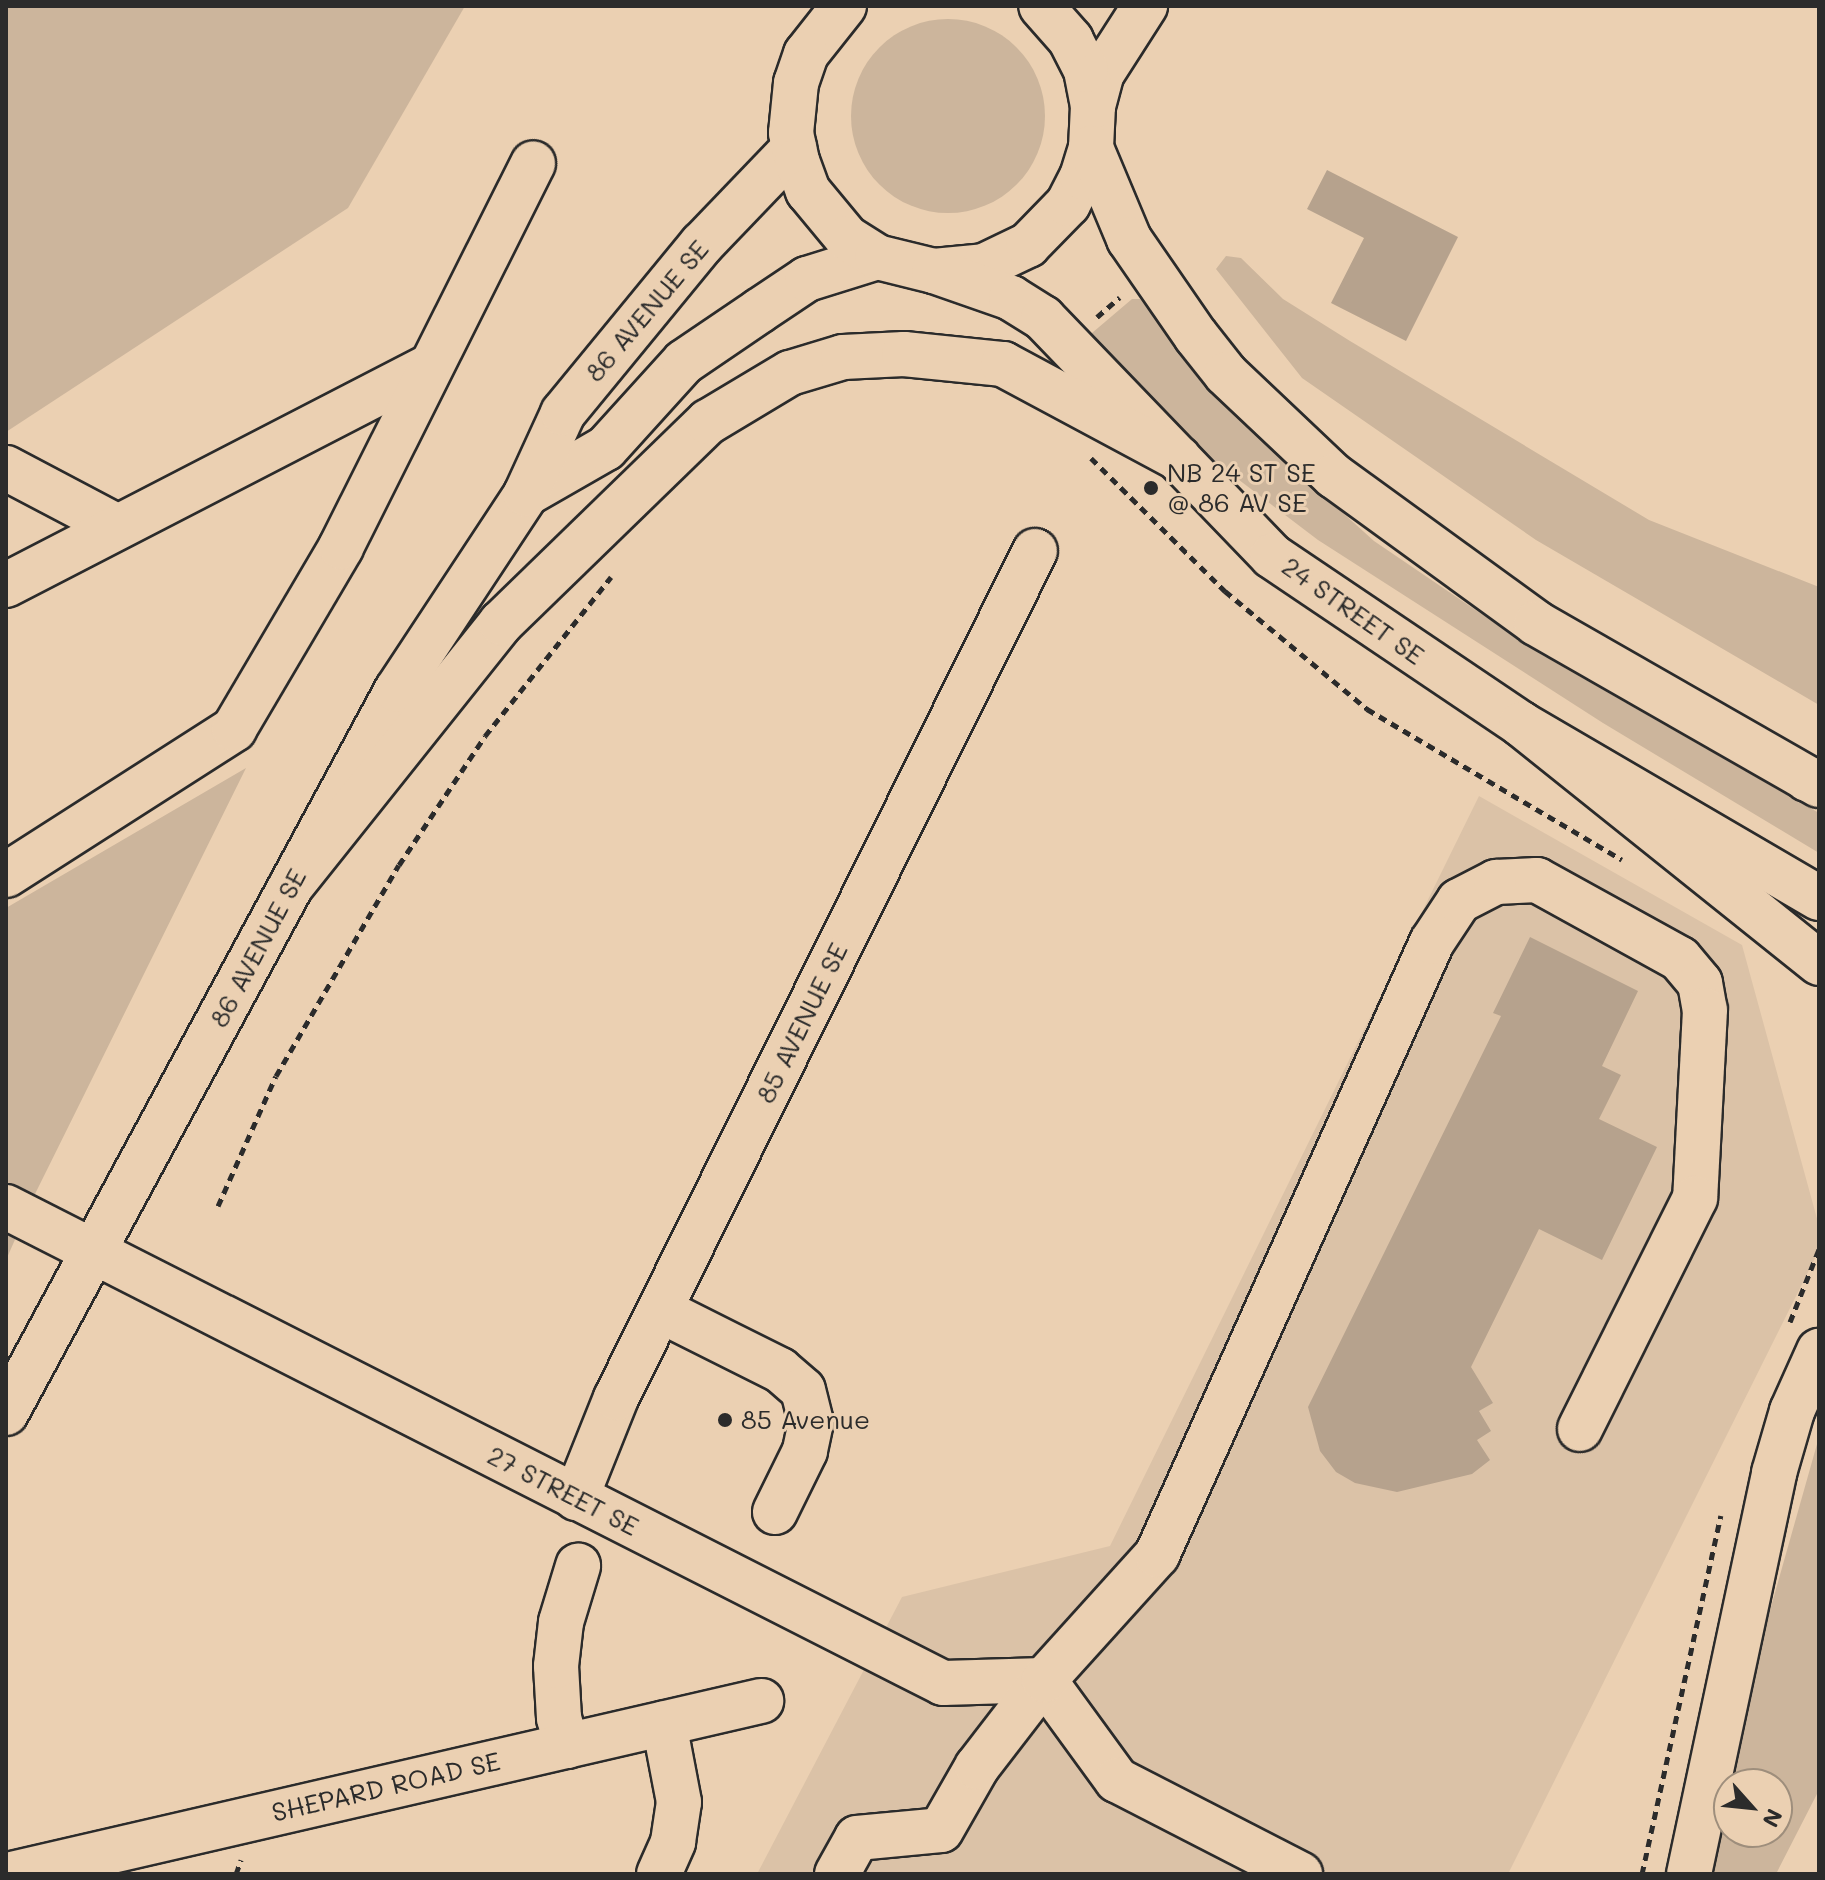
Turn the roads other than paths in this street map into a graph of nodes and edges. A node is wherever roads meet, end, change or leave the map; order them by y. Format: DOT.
graph roads {
  1 [pos="802,6"];
  2 [pos="844,6"];
  3 [pos="1041,6"];
  4 [pos="1145,6"];
  5 [pos="796,83"];
  6 [pos="1092,127"];
  7 [pos="794,148"];
  8 [pos="533,163"];
  9 [pos="877,257"];
  10 [pos="934,271"];
  11 [pos="431,366"];
  12 [pos="1178,458"];
  13 [pos="6,468"];
  14 [pos="526,494"];
  15 [pos="114,525"];
  16 [pos="1035,551"];
  17 [pos="6,585"];
  18 [pos="1521,724"];
  19 [pos="1815,782"];
  20 [pos="6,875"];
  21 [pos="291,886"];
  22 [pos="1819,898"];
  23 [pos="1819,963"];
  24 [pos="6,1207"];
  25 [pos="94,1251"];
  26 [pos="660,1310"];
  27 [pos="1819,1351"];
  28 [pos="6,1413"];
  29 [pos="1580,1429"];
  30 [pos="576,1498"];
  31 [pos="775,1512"];
  32 [pos="578,1566"];
  33 [pos="1044,1680"];
  34 [pos="761,1701"];
  35 [pos="664,1723"];
  36 [pos="567,1746"];
  37 [pos="12,1874"];
  38 [pos="659,1874"];
  39 [pos="837,1874"];
  40 [pos="1300,1874"];
  41 [pos="1689,1874"];
  1 -- 5 [label="main road"];
  2 -- 5 [label="main road"];
  3 -- 6 [label="main road"];
  4 -- 6 [label="main road"];
  5 -- 7 [label="main road"];
  6 -- 10 [label="main road"];
  6 -- 19 [label="main road"];
  7 -- 9 [label="main road"];
  7 -- 14 [label="main road, 86 AVENUE SE"];
  8 -- 11 [label="main road"];
  9 -- 10 [label="main road"];
  9 -- 14 [label="main road, 86 AVENUE SE"];
  10 -- 12 [label="main road, 24 STREET SE"];
  11 -- 15 [label="main road"];
  11 -- 20 [label="main road"];
  12 -- 18 [label="main road, 24 STREET SE"];
  12 -- 21 [label="main road"];
  13 -- 15 [label="main road"];
  14 -- 21 [label="main road, 86 AVENUE SE"];
  15 -- 17 [label="main road"];
  16 -- 26 [label="main road, 85 AVENUE SE"];
  18 -- 22 [label="main road, 24 STREET SE"];
  18 -- 23 [label="main road"];
  21 -- 25 [label="main road, 86 AVENUE SE"];
  24 -- 25 [label="main road, 27 STREET SE"];
  25 -- 28 [label="main road, 86 AVENUE SE"];
  25 -- 30 [label="main road, 27 STREET SE"];
  26 -- 30 [label="main road, 85 AVENUE SE"];
  26 -- 31 [label="main road"];
  27 -- 41 [label="main road"];
  29 -- 33 [label="main road"];
  30 -- 33 [label="main road, 27 STREET SE"];
  32 -- 36 [label="main road"];
  33 -- 39 [label="main road"];
  33 -- 40 [label="main road"];
  34 -- 35 [label="main road, SHEPARD ROAD SE"];
  35 -- 36 [label="main road, SHEPARD ROAD SE"];
  35 -- 38 [label="main road"];
  36 -- 37 [label="main road, SHEPARD ROAD SE"];
}
